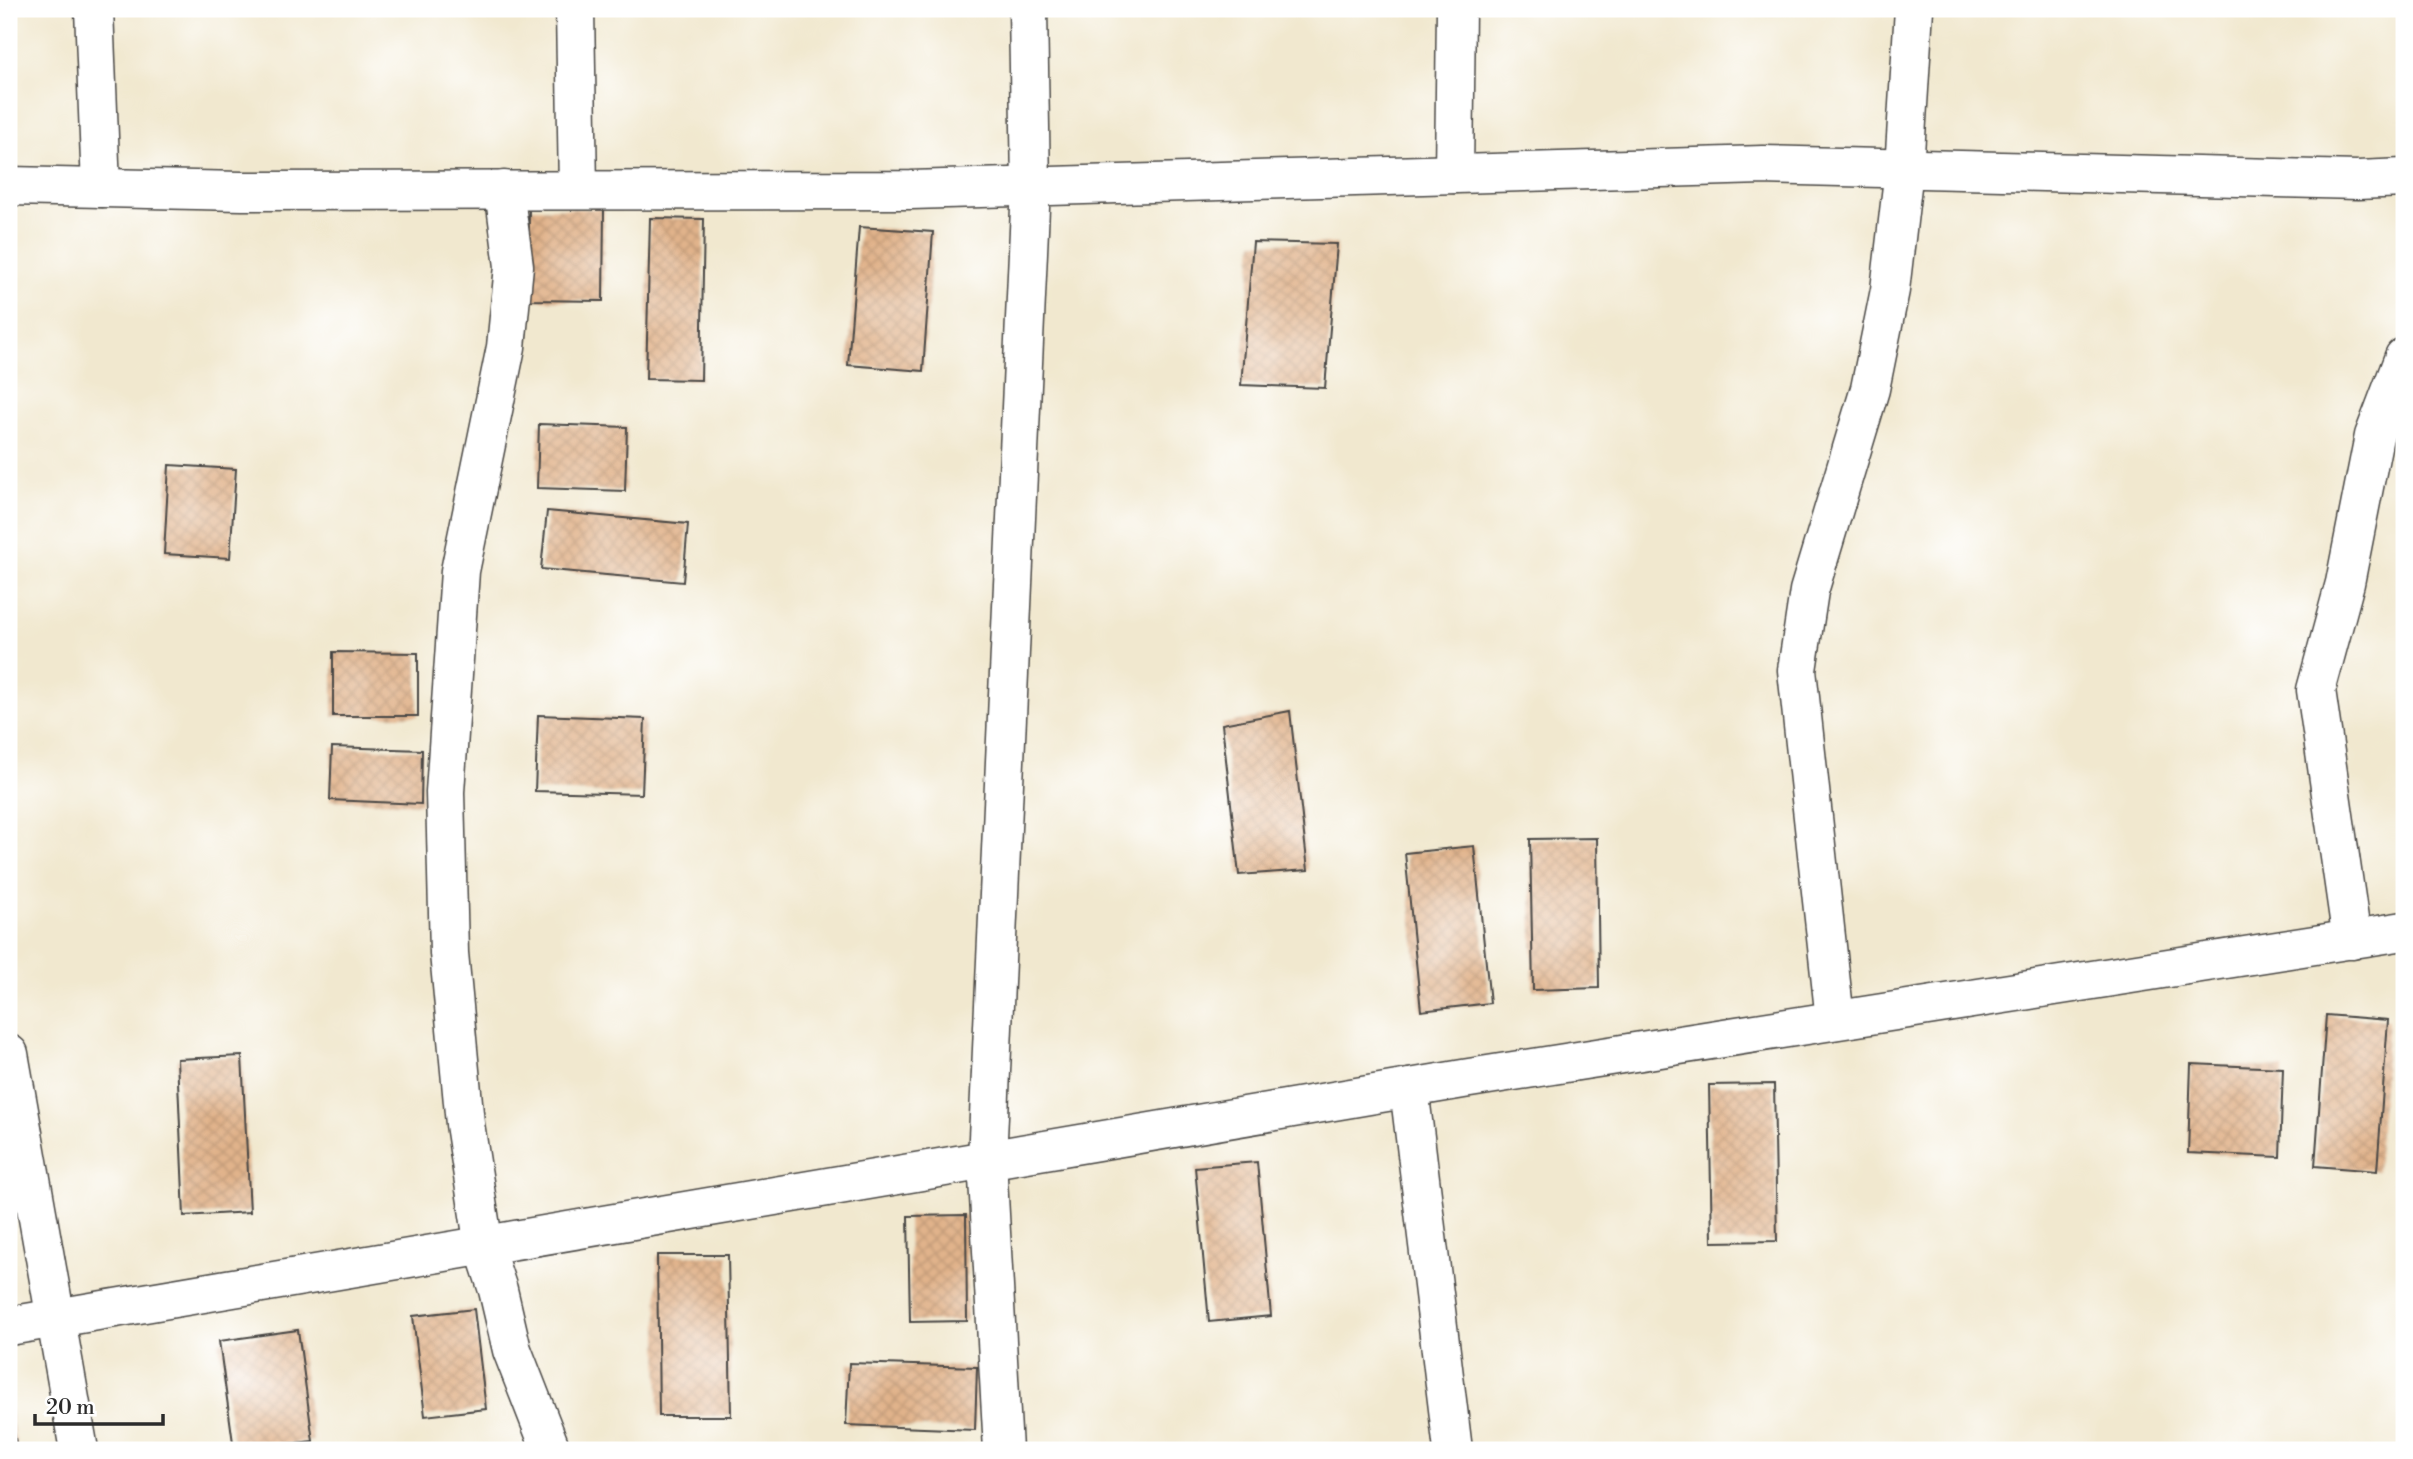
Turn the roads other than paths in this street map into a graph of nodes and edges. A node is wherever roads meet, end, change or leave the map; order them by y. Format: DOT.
graph roads {
  1 [pos="94,9"];
  2 [pos="575,9"];
  3 [pos="1028,9"];
  4 [pos="1456,9"];
  5 [pos="1914,9"];
  6 [pos="1904,169"];
  7 [pos="1454,174"];
  8 [pos="2404,178"];
  9 [pos="9,186"];
  10 [pos="1031,186"];
  11 [pos="101,188"];
  12 [pos="504,190"];
  13 [pos="578,190"];
  14 [pos="2404,357"];
  15 [pos="2404,932"];
  16 [pos="2351,940"];
  17 [pos="1835,1020"];
  18 [pos="9,1054"];
  19 [pos="1409,1088"];
  20 [pos="988,1160"];
  21 [pos="484,1247"];
  22 [pos="58,1318"];
  23 [pos="9,1326"];
  24 [pos="79,1450"];
  25 [pos="551,1450"];
  26 [pos="1003,1450"];
  27 [pos="1453,1450"];
  1 -- 11 [label="street"];
  2 -- 13 [label="street"];
  3 -- 10 [label="street"];
  4 -- 7 [label="street"];
  5 -- 6 [label="street"];
  6 -- 7 [label="street"];
  6 -- 8 [label="street"];
  6 -- 17 [label="street"];
  7 -- 10 [label="street"];
  9 -- 11 [label="street"];
  10 -- 13 [label="street"];
  10 -- 20 [label="street"];
  11 -- 12 [label="street"];
  12 -- 13 [label="street"];
  12 -- 21 [label="street"];
  14 -- 16 [label="street"];
  15 -- 16 [label="street"];
  16 -- 17 [label="street"];
  17 -- 19 [label="street"];
  18 -- 22 [label="street"];
  19 -- 20 [label="street"];
  19 -- 27 [label="street"];
  20 -- 21 [label="street"];
  20 -- 26 [label="street"];
  21 -- 22 [label="street"];
  21 -- 25 [label="street"];
  22 -- 23 [label="street"];
  22 -- 24 [label="street"];
}
